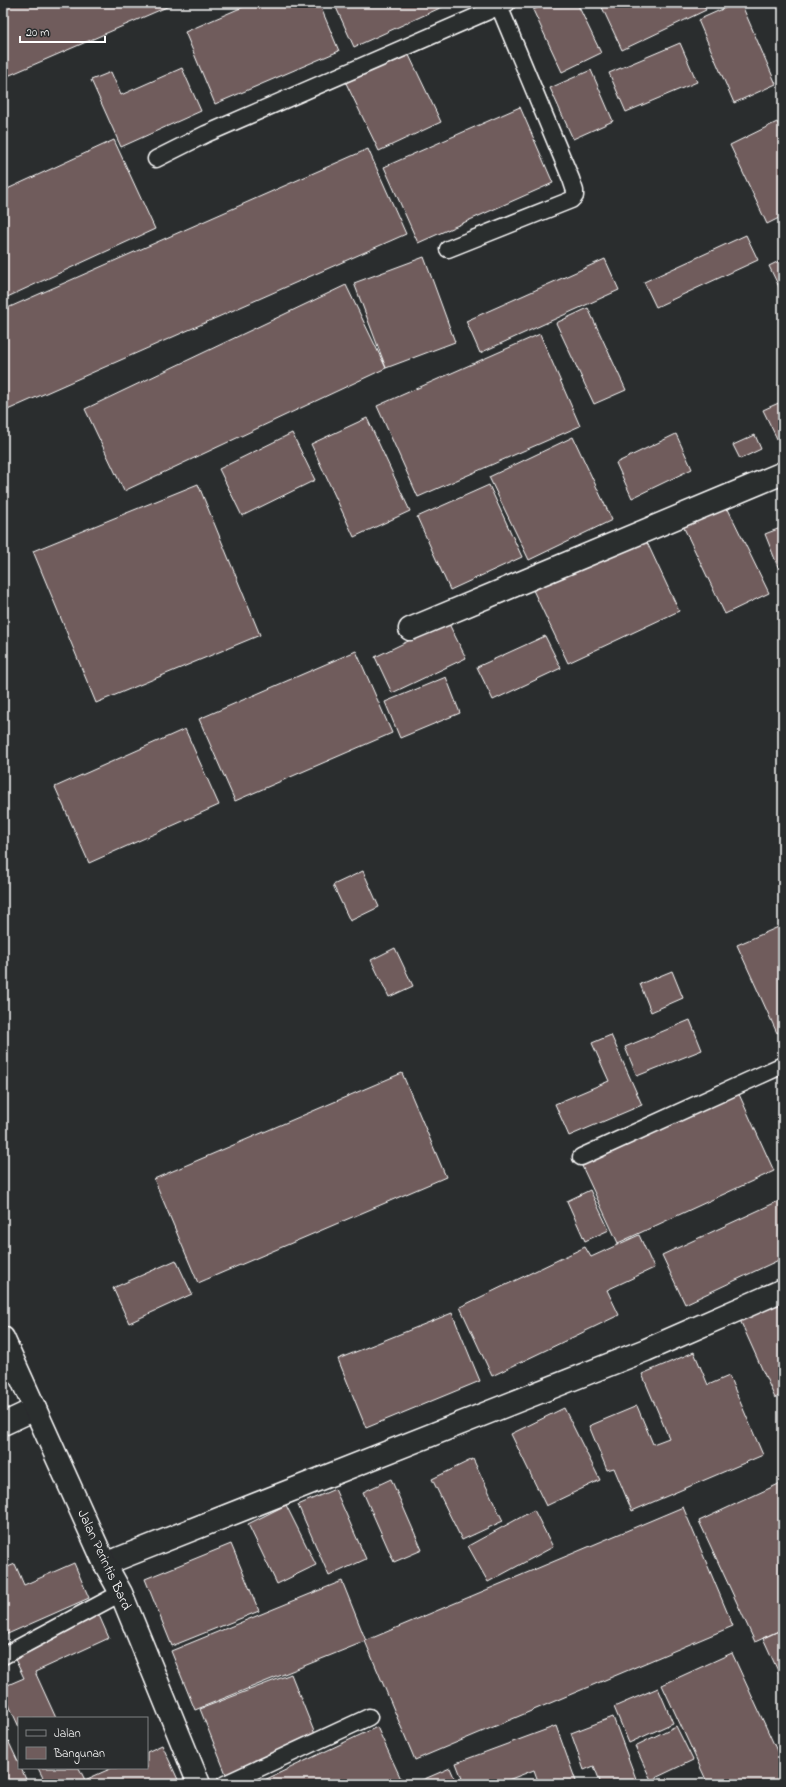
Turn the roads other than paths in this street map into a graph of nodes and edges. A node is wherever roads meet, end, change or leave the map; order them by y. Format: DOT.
graph roads {
  1 [pos="503,5"];
  2 [pos="156,158"];
  3 [pos="448,249"];
  4 [pos="783,473"];
  5 [pos="410,629"];
  6 [pos="783,1065"];
  7 [pos="581,1156"];
  8 [pos="783,1290"];
  9 [pos="3,1338"];
  10 [pos="35,1409"];
  11 [pos="3,1424"];
  12 [pos="105,1564"];
  13 [pos="121,1593"];
  14 [pos="3,1656"];
  15 [pos="369,1716"];
  16 [pos="199,1784"];
  17 [pos="225,1784"];
  1 -- 2 [label="lane"];
  1 -- 3 [label="lane"];
  4 -- 5 [label="street"];
  6 -- 7 [label="lane"];
  8 -- 12 [label="street"];
  9 -- 10 [label="street, Jalan Perintis Bard"];
  10 -- 11 [label="street"];
  10 -- 12 [label="street, Jalan Perintis Bard"];
  12 -- 13 [label="street, Jalan Perintis Bard"];
  13 -- 14 [label="lane"];
  13 -- 16 [label="street, Jalan Perintis Bard"];
  15 -- 17 [label="lane"];
}
